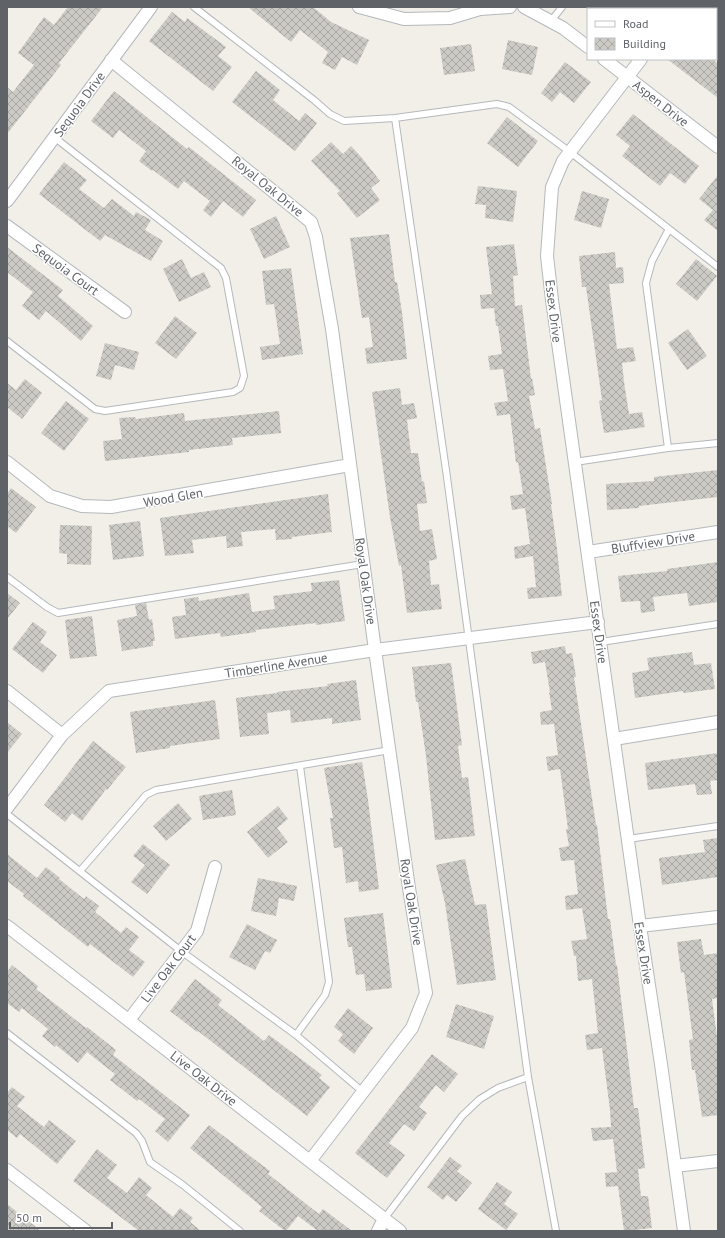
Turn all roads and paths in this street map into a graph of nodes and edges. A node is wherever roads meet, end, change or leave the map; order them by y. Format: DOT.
graph roads {
  1 [pos="151,7"];
  2 [pos="194,7"];
  3 [pos="359,7"];
  4 [pos="510,7"];
  5 [pos="524,7"];
  6 [pos="562,7"];
  7 [pos="481,8"];
  8 [pos="551,21"];
  9 [pos="587,46"];
  10 [pos="111,60"];
  11 [pos="605,60"];
  12 [pos="640,60"];
  13 [pos="627,77"];
  14 [pos="395,118"];
  15 [pos="54,137"];
  16 [pos="718,147"];
  17 [pos="570,152"];
  18 [pos="7,201"];
  19 [pos="7,226"];
  20 [pos="669,228"];
  21 [pos="718,267"];
  22 [pos="125,312"];
  23 [pos="7,341"];
  24 [pos="718,443"];
  25 [pos="668,448"];
  26 [pos="7,462"];
  27 [pos="575,462"];
  28 [pos="350,465"];
  29 [pos="718,532"];
  30 [pos="588,552"];
  31 [pos="363,564"];
  32 [pos="7,577"];
  33 [pos="598,622"];
  34 [pos="718,624"];
  35 [pos="469,638"];
  36 [pos="601,642"];
  37 [pos="375,650"];
  38 [pos="7,691"];
  39 [pos="718,722"];
  40 [pos="62,734"];
  41 [pos="614,739"];
  42 [pos="390,750"];
  43 [pos="300,766"];
  44 [pos="7,808"];
  45 [pos="7,814"];
  46 [pos="718,826"];
  47 [pos="628,839"];
  48 [pos="215,867"];
  49 [pos="80,872"];
  50 [pos="718,917"];
  51 [pos="7,926"];
  52 [pos="640,926"];
  53 [pos="181,951"];
  54 [pos="129,1020"];
  55 [pos="7,1033"];
  56 [pos="296,1035"];
  57 [pos="528,1077"];
  58 [pos="363,1092"];
  59 [pos="310,1161"];
  60 [pos="718,1161"];
  61 [pos="675,1166"];
  62 [pos="7,1170"];
  63 [pos="384,1219"];
  64 [pos="81,1229"];
  65 [pos="240,1231"];
  66 [pos="378,1231"];
  67 [pos="400,1231"];
  68 [pos="556,1231"];
  69 [pos="684,1231"];
  1 -- 10 [label="street, Sequoia Drive"];
  2 -- 14 [label="lane"];
  3 -- 7 [label="street"];
  4 -- 7 [label="street"];
  5 -- 8 [label="street"];
  6 -- 8 [label="lane"];
  8 -- 9 [label="street"];
  10 -- 15 [label="street, Sequoia Drive"];
  10 -- 28 [label="street, Royal Oak Drive"];
  11 -- 13 [label="street, Aspen Drive"];
  12 -- 13 [label="street, Essex Drive"];
  13 -- 16 [label="street, Aspen Drive"];
  13 -- 17 [label="street, Essex Drive"];
  14 -- 17 [label="lane"];
  14 -- 35 [label="lane"];
  15 -- 18 [label="street, Sequoia Drive"];
  15 -- 23 [label="lane"];
  17 -- 20 [label="lane"];
  17 -- 27 [label="street, Essex Drive"];
  19 -- 22 [label="street, Sequoia Court"];
  20 -- 21 [label="lane"];
  20 -- 25 [label="lane"];
  24 -- 25 [label="lane"];
  25 -- 27 [label="lane"];
  26 -- 28 [label="street, Wood Glen"];
  27 -- 30 [label="street, Essex Drive"];
  28 -- 31 [label="street, Royal Oak Drive"];
  29 -- 30 [label="street, Bluffview Drive"];
  30 -- 33 [label="street, Essex Drive"];
  31 -- 32 [label="lane"];
  31 -- 37 [label="street, Royal Oak Drive"];
  33 -- 35 [label="street, Timberline Avenue"];
  33 -- 36 [label="street, Essex Drive"];
  34 -- 36 [label="lane"];
  35 -- 37 [label="street, Timberline Avenue"];
  35 -- 57 [label="lane"];
  36 -- 41 [label="street, Essex Drive"];
  37 -- 40 [label="street, Timberline Avenue"];
  37 -- 42 [label="street, Royal Oak Drive"];
  38 -- 40 [label="street"];
  39 -- 41 [label="street"];
  40 -- 44 [label="street, Timberline Avenue"];
  41 -- 47 [label="street, Essex Drive"];
  42 -- 43 [label="lane"];
  42 -- 58 [label="street, Royal Oak Drive"];
  43 -- 49 [label="lane"];
  43 -- 56 [label="lane"];
  45 -- 49 [label="lane"];
  46 -- 47 [label="lane"];
  47 -- 52 [label="street, Essex Drive"];
  48 -- 53 [label="street, Live Oak Court"];
  49 -- 53 [label="lane"];
  50 -- 52 [label="street"];
  51 -- 54 [label="street, Live Oak Drive"];
  52 -- 61 [label="street, Essex Drive"];
  53 -- 54 [label="street, Live Oak Court"];
  53 -- 56 [label="lane"];
  54 -- 59 [label="street, Live Oak Drive"];
  55 -- 65 [label="lane"];
  56 -- 58 [label="lane"];
  57 -- 63 [label="lane"];
  57 -- 68 [label="lane"];
  58 -- 59 [label="street, Royal Oak Drive"];
  59 -- 63 [label="street, Live Oak Drive"];
  60 -- 61 [label="street"];
  61 -- 69 [label="street, Essex Drive"];
  62 -- 64 [label="street"];
  63 -- 66 [label="street"];
  63 -- 67 [label="street, Live Oak Drive"];
}
